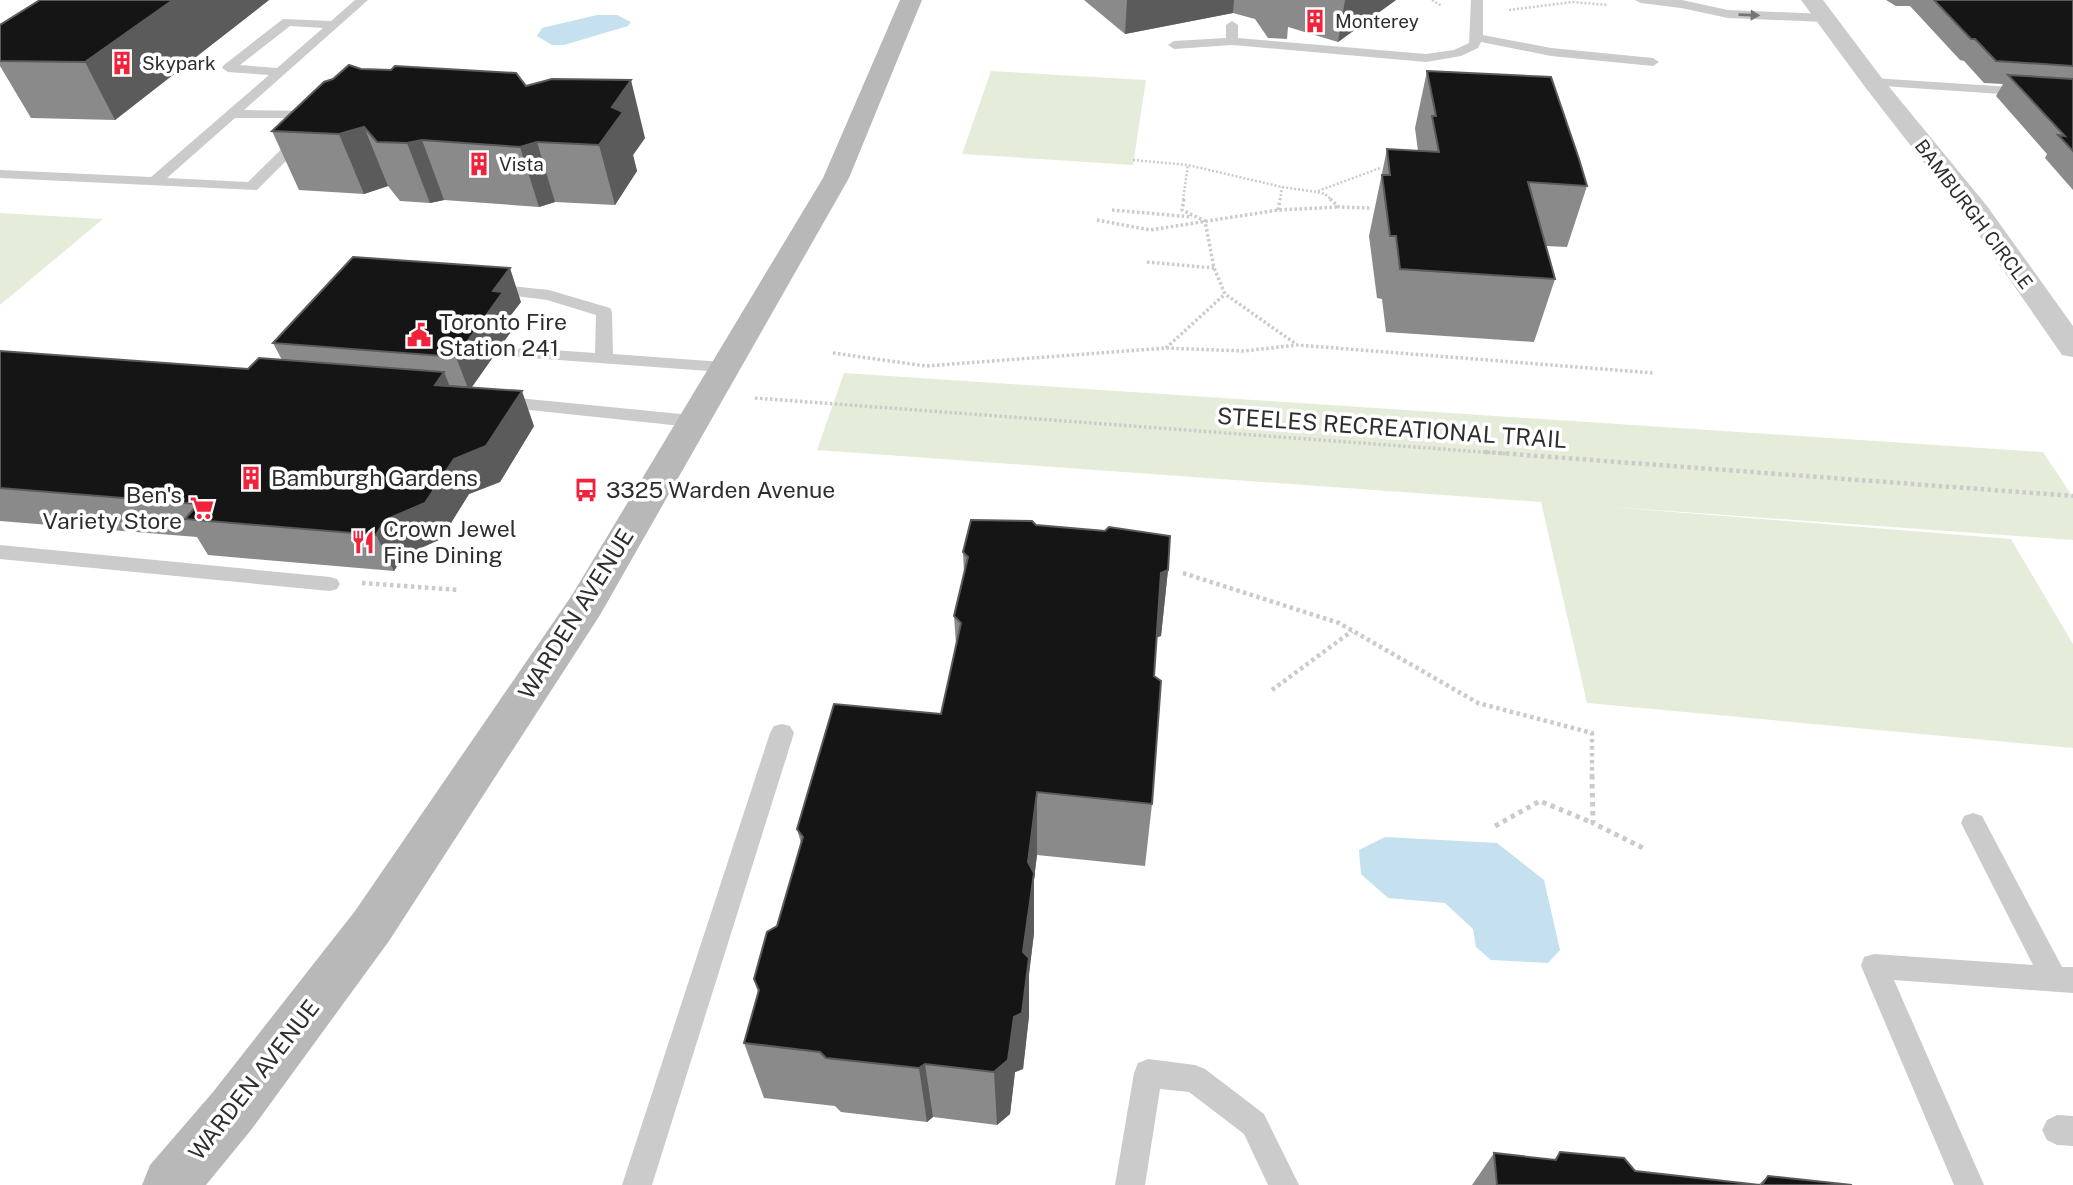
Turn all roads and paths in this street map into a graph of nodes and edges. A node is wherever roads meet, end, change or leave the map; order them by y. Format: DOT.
graph roads {
  1 [pos="362,0"];
  2 [pos="911,0"];
  3 [pos="1432,0"];
  4 [pos="1641,0"];
  5 [pos="1701,0"];
  6 [pos="1678,2"];
  7 [pos="1478,6"];
  8 [pos="1613,6"];
  9 [pos="1819,9"];
  10 [pos="334,24"];
  11 [pos="1232,25"];
  12 [pos="1477,37"];
  13 [pos="1232,41"];
  14 [pos="1174,45"];
  15 [pos="1653,62"];
  16 [pos="280,72"];
  17 [pos="1872,82"];
  18 [pos="2073,94"];
  19 [pos="231,114"];
  20 [pos="1133,159"];
  21 [pos="1188,165"];
  22 [pos="1380,167"];
  23 [pos="0,174"];
  24 [pos="156,180"];
  25 [pos="1282,187"];
  26 [pos="1317,192"];
  27 [pos="1339,207"];
  28 [pos="1370,208"];
  29 [pos="1112,210"];
  30 [pos="1278,210"];
  31 [pos="1196,217"];
  32 [pos="1097,220"];
  33 [pos="1205,221"];
  34 [pos="1147,262"];
  35 [pos="1214,268"];
  36 [pos="470,288"];
  37 [pos="1225,294"];
  38 [pos="1297,345"];
  39 [pos="1166,348"];
  40 [pos="2073,348"];
  41 [pos="523,353"];
  42 [pos="833,353"];
  43 [pos="604,359"];
  44 [pos="1653,373"];
  45 [pos="707,394"];
  46 [pos="473,400"];
  47 [pos="2073,496"];
  48 [pos="0,552"];
  49 [pos="1184,573"];
  50 [pos="362,576"];
  51 [pos="330,584"];
  52 [pos="459,590"];
  53 [pos="1352,631"];
  54 [pos="1272,690"];
  55 [pos="782,733"];
  56 [pos="1593,823"];
  57 [pos="1973,823"];
  58 [pos="1495,826"];
  59 [pos="1643,848"];
  60 [pos="2063,980"];
  61 [pos="170,1185"];
  62 [pos="637,1185"];
  63 [pos="1130,1185"];
  64 [pos="1284,1185"];
  65 [pos="1969,1185"];
  1 -- 10 [label="lane"];
  2 -- 45 [label="main road, WARDEN AVENUE"];
  3 -- 7 [label="path"];
  4 -- 6 [label="lane"];
  5 -- 6 [label="lane"];
  6 -- 9 [label="lane, one-way"];
  7 -- 8 [label="path"];
  7 -- 12 [label="lane"];
  9 -- 17 [label="street, BAMBURGH CIRCLE"];
  10 -- 16 [label="lane"];
  10 -- 16 [label="lane"];
  11 -- 13 [label="lane"];
  12 -- 13 [label="lane"];
  12 -- 15 [label="lane"];
  13 -- 14 [label="lane"];
  16 -- 19 [label="lane"];
  17 -- 18 [label="lane"];
  17 -- 40 [label="street, BAMBURGH CIRCLE"];
  19 -- 24 [label="lane"];
  19 -- 24 [label="lane"];
  20 -- 21 [label="path"];
  21 -- 25 [label="path"];
  21 -- 31 [label="path"];
  22 -- 26 [label="path"];
  23 -- 24 [label="lane"];
  25 -- 26 [label="path"];
  25 -- 30 [label="path"];
  26 -- 27 [label="path"];
  27 -- 28 [label="path"];
  27 -- 30 [label="path"];
  29 -- 31 [label="path"];
  30 -- 33 [label="path"];
  31 -- 33 [label="path"];
  32 -- 33 [label="path"];
  33 -- 35 [label="path"];
  34 -- 35 [label="path"];
  35 -- 37 [label="path"];
  36 -- 43 [label="lane"];
  37 -- 38 [label="path"];
  37 -- 39 [label="path"];
  38 -- 39 [label="path"];
  38 -- 44 [label="path"];
  39 -- 42 [label="path"];
  41 -- 43 [label="lane"];
  43 -- 45 [label="lane"];
  45 -- 46 [label="lane"];
  45 -- 47 [label="path, STEELES RECREATIONAL TRAIL"];
  45 -- 61 [label="main road, WARDEN AVENUE"];
  48 -- 51 [label="lane"];
  49 -- 53 [label="path"];
  50 -- 52 [label="path"];
  53 -- 54 [label="path"];
  53 -- 56 [label="path"];
  55 -- 62 [label="lane"];
  56 -- 58 [label="path"];
  56 -- 59 [label="path"];
  57 -- 60 [label="lane"];
  60 -- 65 [label="lane"];
  63 -- 64 [label="lane"];
}
